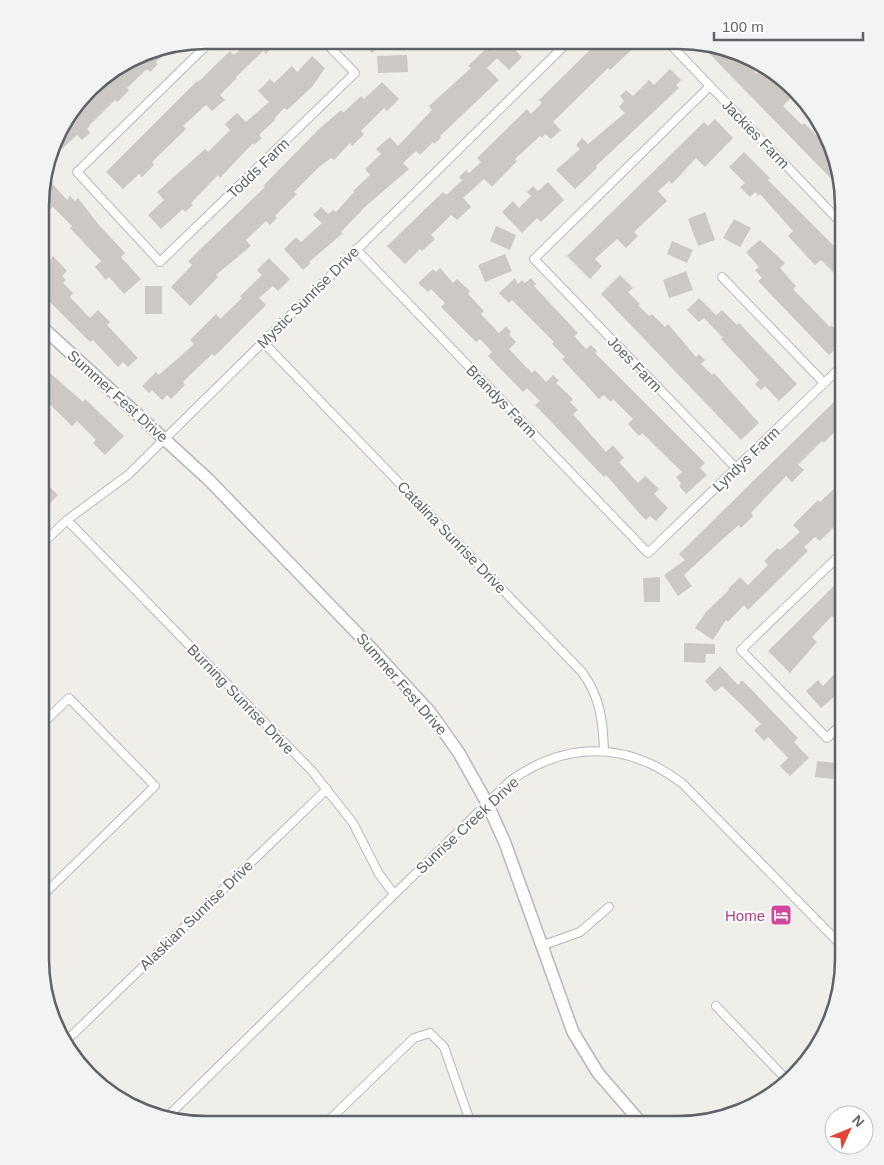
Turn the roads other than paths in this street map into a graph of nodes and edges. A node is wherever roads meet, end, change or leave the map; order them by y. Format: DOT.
graph roads {
  1 [pos="203,49"];
  2 [pos="332,49"];
  3 [pos="561,49"];
  4 [pos="675,49"];
  5 [pos="710,86"];
  6 [pos="835,217"];
  7 [pos="356,249"];
  8 [pos="722,277"];
  9 [pos="49,333"];
  10 [pos="263,342"];
  11 [pos="835,373"];
  12 [pos="824,383"];
  13 [pos="165,439"];
  14 [pos="736,468"];
  15 [pos="68,520"];
  16 [pos="49,538"];
  17 [pos="648,553"];
  18 [pos="835,560"];
  19 [pos="49,717"];
  20 [pos="835,730"];
  21 [pos="604,751"];
  22 [pos="328,789"];
  23 [pos="487,803"];
  24 [pos="49,889"];
  25 [pos="394,894"];
  26 [pos="609,907"];
  27 [pos="835,939"];
  28 [pos="541,946"];
  29 [pos="716,1006"];
  30 [pos="70,1037"];
  31 [pos="783,1076"];
  32 [pos="172,1112"];
  33 [pos="333,1116"];
  34 [pos="468,1116"];
  35 [pos="635,1116"];
  1 -- 2 [label="street, Todds Farm"];
  3 -- 7 [label="street, Mystic Sunrise Drive"];
  4 -- 5 [label="street, Jackies Farm"];
  5 -- 6 [label="street, Jackies Farm"];
  5 -- 14 [label="street, Joes Farm"];
  7 -- 10 [label="street, Mystic Sunrise Drive"];
  7 -- 17 [label="street, Brandys Farm"];
  8 -- 12 [label="street"];
  9 -- 13 [label="street, Summer Fest Drive"];
  10 -- 13 [label="street, Mystic Sunrise Drive"];
  10 -- 21 [label="street, Catalina Sunrise Drive"];
  11 -- 12 [label="street, Lyndys Farm"];
  12 -- 14 [label="street, Lyndys Farm"];
  13 -- 15 [label="street, Mystic Sunrise Drive"];
  13 -- 23 [label="street, Summer Fest Drive"];
  14 -- 17 [label="street, Lyndys Farm"];
  15 -- 16 [label="street, Mystic Sunrise Drive"];
  15 -- 22 [label="street, Burning Sunrise Drive"];
  18 -- 20 [label="street"];
  19 -- 24 [label="street"];
  21 -- 23 [label="street, Sunrise Creek Drive"];
  21 -- 27 [label="street, Sunrise Creek Drive"];
  22 -- 25 [label="street, Burning Sunrise Drive"];
  22 -- 30 [label="street, Alaskian Sunrise Drive"];
  23 -- 25 [label="street, Sunrise Creek Drive"];
  23 -- 28 [label="street, Summer Fest Drive"];
  25 -- 32 [label="street, Sunrise Creek Drive"];
  26 -- 28 [label="street"];
  28 -- 35 [label="street, Summer Fest Drive"];
  29 -- 31 [label="street"];
  33 -- 34 [label="street"];
}
